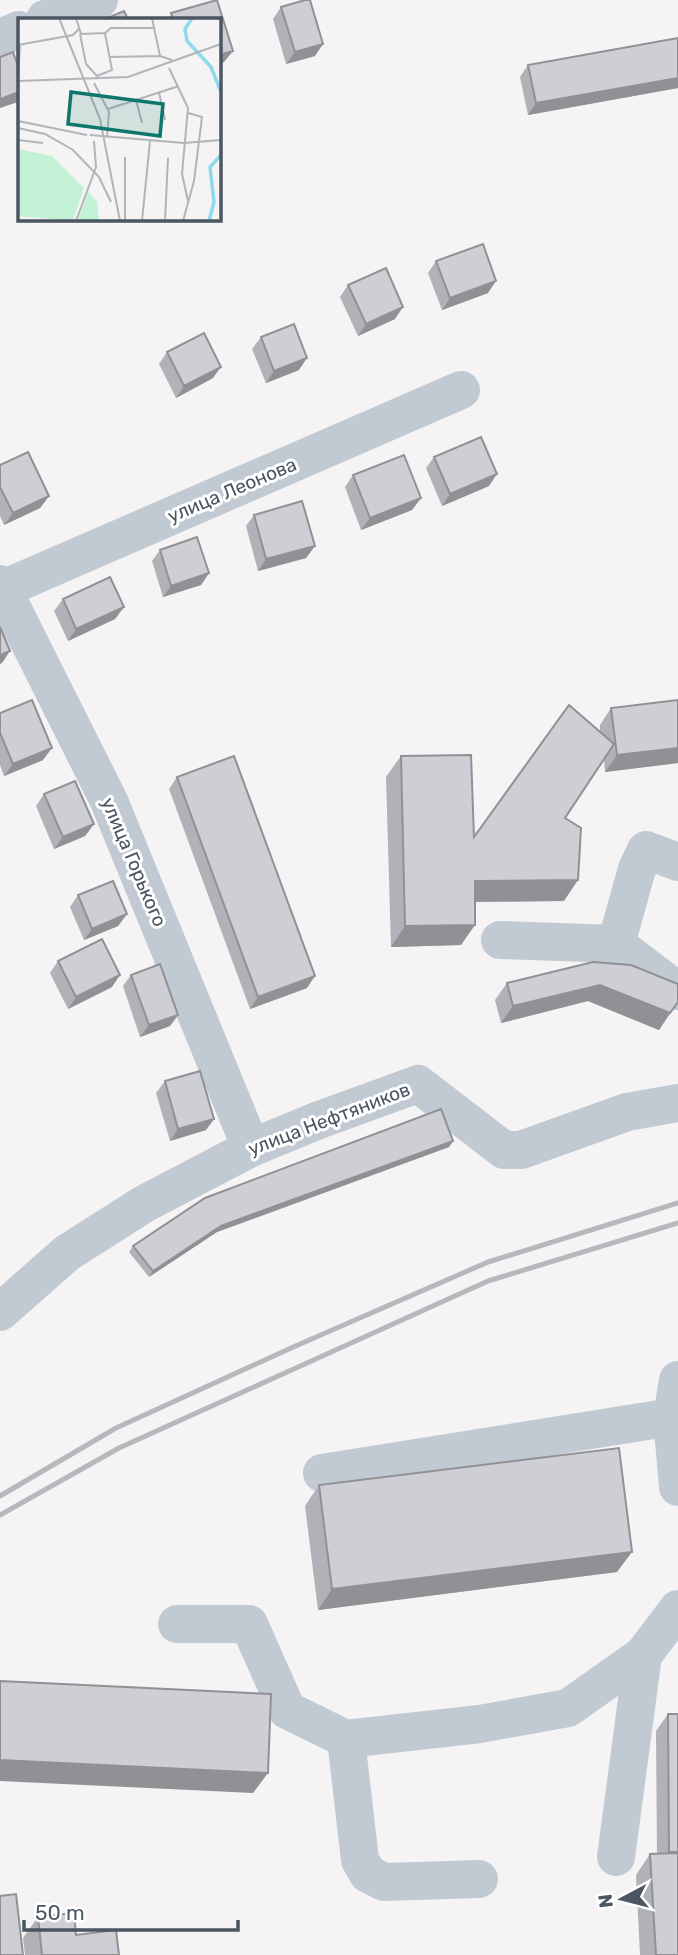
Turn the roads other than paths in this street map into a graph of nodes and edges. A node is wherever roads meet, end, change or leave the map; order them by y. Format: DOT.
graph roads {
  1 [pos="99,0"];
  2 [pos="49,18"];
  3 [pos="18,30"];
  4 [pos="0,37"];
  5 [pos="461,390"];
  6 [pos="1,586"];
  7 [pos="678,862"];
  8 [pos="500,940"];
  9 [pos="616,944"];
  10 [pos="678,991"];
  11 [pos="678,1103"];
  12 [pos="251,1148"];
  13 [pos="0,1312"];
  14 [pos="675,1398"];
  15 [pos="322,1473"];
  16 [pos="678,1487"];
  17 [pos="678,1609"];
  18 [pos="177,1624"];
  19 [pos="643,1655"];
  20 [pos="346,1739"];
  21 [pos="616,1857"];
  22 [pos="479,1879"];
  1 -- 2 [label="street"];
  3 -- 4 [label="street"];
  5 -- 6 [label="street, улица Леонова"];
  6 -- 12 [label="street, улица Горького"];
  7 -- 9 [label="street"];
  8 -- 9 [label="street"];
  9 -- 10 [label="street"];
  11 -- 12 [label="street, улица Нефтяников"];
  12 -- 13 [label="street, улица Нефтяников"];
  14 -- 15 [label="street"];
  14 -- 16 [label="street"];
  17 -- 19 [label="street"];
  18 -- 20 [label="street"];
  19 -- 20 [label="street"];
  19 -- 21 [label="street"];
  20 -- 22 [label="street"];
}
